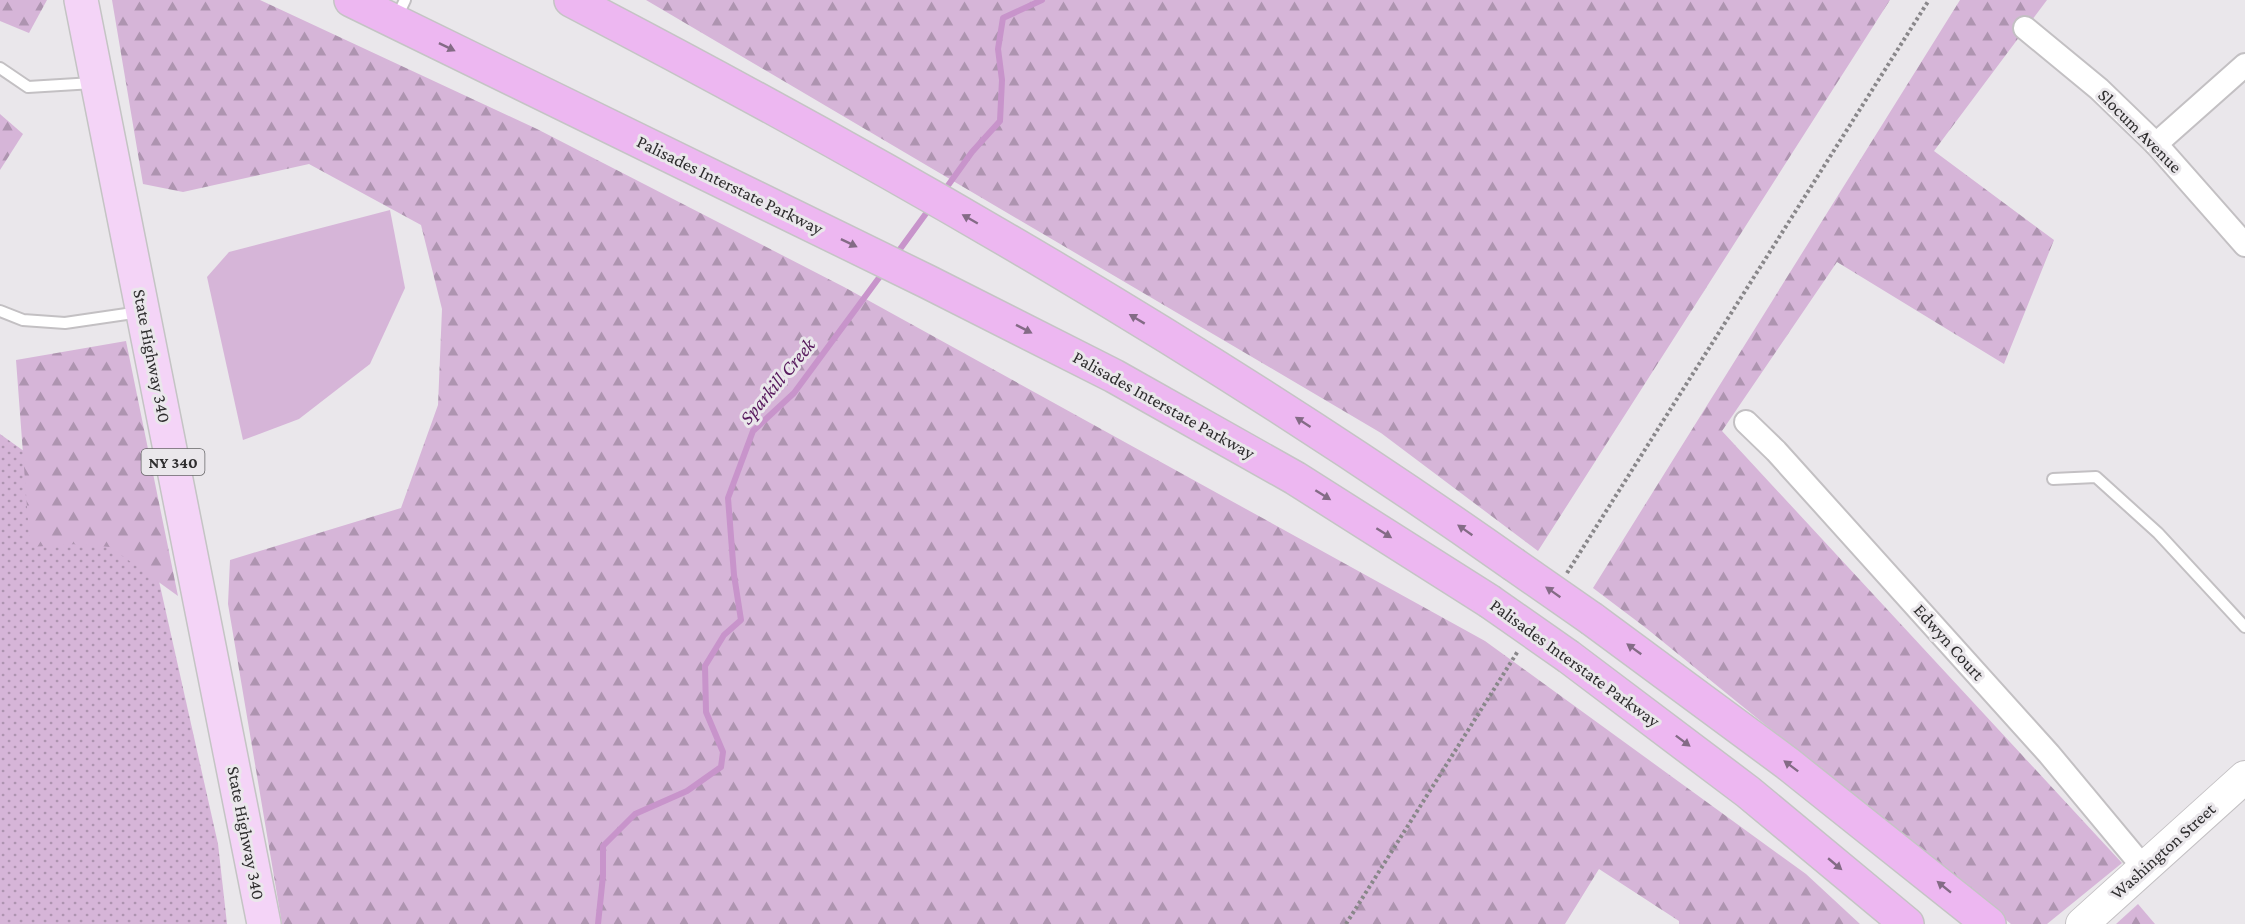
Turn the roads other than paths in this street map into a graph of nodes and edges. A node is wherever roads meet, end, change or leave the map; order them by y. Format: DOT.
graph roads {
  1 [pos="81,0"];
  2 [pos="351,0"];
  3 [pos="571,0"];
  4 [pos="400,11"];
  5 [pos="2025,28"];
  6 [pos="2245,64"];
  7 [pos="0,68"];
  8 [pos="98,82"];
  9 [pos="2156,144"];
  10 [pos="2245,245"];
  11 [pos="0,311"];
  12 [pos="144,311"];
  13 [pos="1746,422"];
  14 [pos="2053,479"];
  15 [pos="2245,627"];
  16 [pos="2245,777"];
  17 [pos="2144,868"];
  18 [pos="264,924"];
  19 [pos="1907,924"];
  20 [pos="1989,924"];
  21 [pos="2082,924"];
  1 -- 8 [label="main road, State Highway 340 / NY 340"];
  2 -- 4 [label="highway, Palisades Interstate Parkway"];
  20 -- 3 [label="highway, one-way, bridge"];
  4 -- 19 [label="highway, Palisades Interstate Parkway, one-way, bridge"];
  5 -- 9 [label="street, Slocum Avenue"];
  6 -- 9 [label="street"];
  7 -- 8 [label="lane"];
  8 -- 12 [label="main road, State Highway 340 / NY 340"];
  9 -- 10 [label="street, Slocum Avenue"];
  11 -- 12 [label="lane"];
  12 -- 18 [label="main road, State Highway 340 / NY 340"];
  13 -- 17 [label="street, Edwyn Court"];
  14 -- 15 [label="lane"];
  16 -- 17 [label="main road, Washington Street"];
  17 -- 21 [label="main road, Washington Street"];
}
